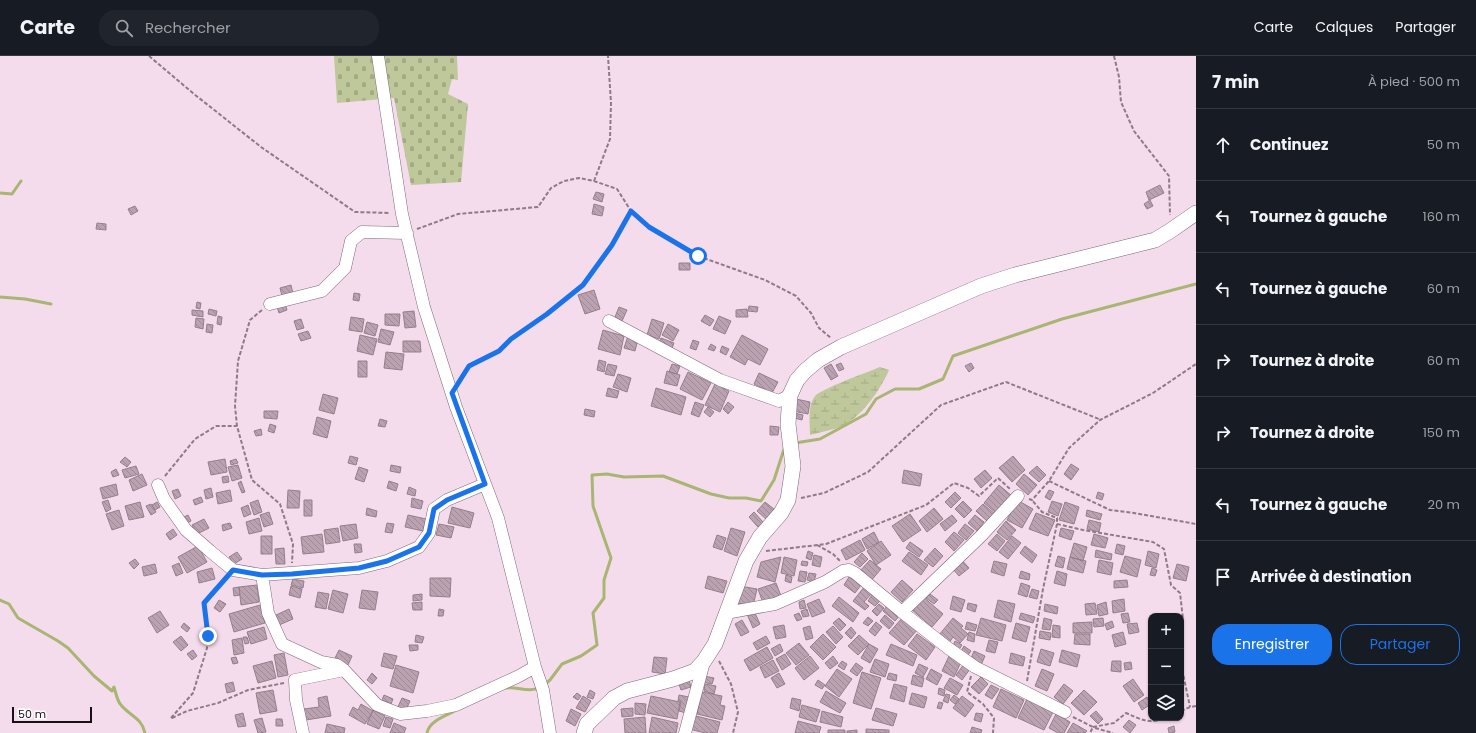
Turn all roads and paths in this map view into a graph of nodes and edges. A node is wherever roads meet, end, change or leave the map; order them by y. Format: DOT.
graph roads {
  1 [pos="149,56"];
  2 [pos="378,56"];
  3 [pos="608,56"];
  4 [pos="1114,56"];
  5 [pos="594,181"];
  6 [pos="631,211"];
  7 [pos="1196,212"];
  8 [pos="402,214"];
  9 [pos="1170,230"];
  10 [pos="407,233"];
  11 [pos="270,304"];
  12 [pos="609,321"];
  13 [pos="841,347"];
  14 [pos="1196,364"];
  15 [pos="452,393"];
  16 [pos="790,395"];
  17 [pos="1100,420"];
  18 [pos="237,426"];
  19 [pos="1049,481"];
  20 [pos="485,484"];
  21 [pos="158,485"];
  22 [pos="1018,496"];
  23 [pos="788,500"];
  24 [pos="1032,500"];
  25 [pos="1057,524"];
  26 [pos="1196,524"];
  27 [pos="816,545"];
  28 [pos="750,553"];
  29 [pos="233,570"];
  30 [pos="849,570"];
  31 [pos="292,574"];
  32 [pos="262,575"];
  33 [pos="902,612"];
  34 [pos="726,613"];
  35 [pos="1182,613"];
  36 [pos="712,647"];
  37 [pos="704,661"];
  38 [pos="974,666"];
  39 [pos="535,667"];
  40 [pos="344,670"];
  41 [pos="1184,678"];
  42 [pos="295,680"];
  43 [pos="1025,692"];
  44 [pos="1196,706"];
  45 [pos="1190,707"];
  46 [pos="1184,710"];
  47 [pos="1065,712"];
  48 [pos="1148,721"];
  49 [pos="1093,727"];
  50 [pos="303,733"];
  51 [pos="550,733"];
  52 [pos="584,733"];
  53 [pos="685,733"];
  54 [pos="733,733"];
  55 [pos="993,733"];
  56 [pos="1090,733"];
  57 [pos="1113,733"];
  1 -- 8 [label="path"];
  2 -- 8 [label="street"];
  3 -- 5 [label="path"];
  4 -- 9 [label="path"];
  5 -- 6 [label="path"];
  5 -- 10 [label="path"];
  6 -- 13 [label="path"];
  6 -- 15 [label="path"];
  7 -- 9 [label="street"];
  8 -- 10 [label="street"];
  9 -- 13 [label="street"];
  10 -- 11 [label="street"];
  10 -- 15 [label="street"];
  11 -- 18 [label="path"];
  12 -- 16 [label="street"];
  13 -- 16 [label="street"];
  14 -- 17 [label="path"];
  15 -- 20 [label="street"];
  16 -- 23 [label="street"];
  17 -- 19 [label="path"];
  17 -- 23 [label="path"];
  18 -- 21 [label="path"];
  18 -- 31 [label="path"];
  19 -- 24 [label="path"];
  19 -- 26 [label="path"];
  20 -- 31 [label="street"];
  20 -- 39 [label="street"];
  21 -- 29 [label="street"];
  22 -- 24 [label="path"];
  22 -- 27 [label="path"];
  22 -- 33 [label="street"];
  23 -- 28 [label="street"];
  24 -- 25 [label="path"];
  25 -- 35 [label="path"];
  25 -- 43 [label="path"];
  27 -- 28 [label="path"];
  27 -- 30 [label="path"];
  28 -- 34 [label="street"];
  29 -- 32 [label="street"];
  29 -- 42 [label="path"];
  30 -- 33 [label="street"];
  30 -- 34 [label="street"];
  31 -- 32 [label="street"];
  32 -- 40 [label="street"];
  33 -- 38 [label="street"];
  34 -- 36 [label="street"];
  36 -- 37 [label="street"];
  36 -- 54 [label="path"];
  37 -- 52 [label="street"];
  37 -- 53 [label="street"];
  38 -- 43 [label="street"];
  38 -- 55 [label="path"];
  39 -- 40 [label="street"];
  39 -- 51 [label="street"];
  40 -- 42 [label="street"];
  41 -- 45 [label="path"];
  42 -- 50 [label="street"];
  43 -- 47 [label="street"];
  44 -- 45 [label="path"];
  45 -- 46 [label="path"];
  47 -- 49 [label="path"];
  48 -- 49 [label="path"];
  49 -- 56 [label="path"];
  49 -- 57 [label="path"];
}
